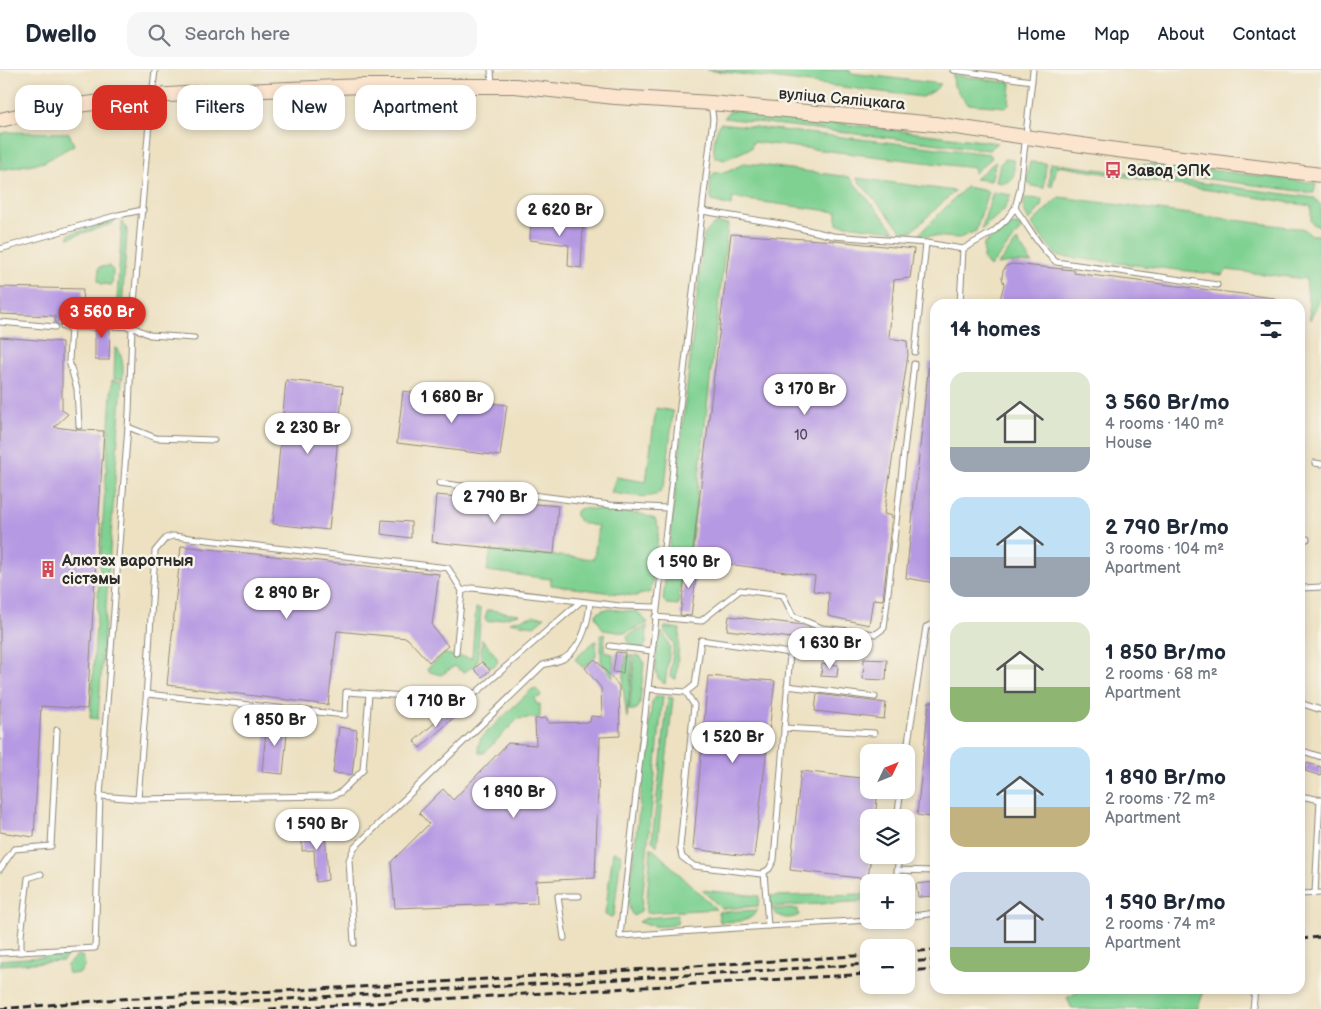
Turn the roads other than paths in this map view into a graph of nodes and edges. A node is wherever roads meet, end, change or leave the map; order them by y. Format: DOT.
graph roads {
  1 [pos="155,70"];
  2 [pos="491,70"];
  3 [pos="953,70"];
  4 [pos="1033,70"];
  5 [pos="1032,81"];
  6 [pos="154,85"];
  7 [pos="492,86"];
  8 [pos="167,95"];
  9 [pos="92,103"];
  10 [pos="711,103"];
  11 [pos="0,120"];
  12 [pos="150,130"];
  13 [pos="1025,137"];
  14 [pos="1321,174"];
  15 [pos="1015,208"];
  16 [pos="143,210"];
  17 [pos="702,211"];
  18 [pos="926,243"];
  19 [pos="0,249"];
  20 [pos="963,249"];
  21 [pos="1217,286"];
  22 [pos="960,299"];
  23 [pos="0,322"];
  24 [pos="110,326"];
  25 [pos="56,327"];
  26 [pos="63,327"];
  27 [pos="95,327"];
  28 [pos="132,327"];
  29 [pos="71,328"];
  30 [pos="194,338"];
  31 [pos="915,352"];
  32 [pos="914,364"];
  33 [pos="79,426"];
  34 [pos="128,427"];
  35 [pos="214,440"];
  36 [pos="439,484"];
  37 [pos="667,508"];
  38 [pos="1321,587"];
  39 [pos="1305,588"];
  40 [pos="462,591"];
  41 [pos="580,602"];
  42 [pos="590,603"];
  43 [pos="656,607"];
  44 [pos="655,617"];
  45 [pos="930,625"];
  46 [pos="610,646"];
  47 [pos="652,651"];
  48 [pos="456,653"];
  49 [pos="787,686"];
  50 [pos="648,689"];
  51 [pos="686,692"];
  52 [pos="147,694"];
  53 [pos="369,694"];
  54 [pos="875,696"];
  55 [pos="1305,705"];
  56 [pos="1321,710"];
  57 [pos="784,728"];
  58 [pos="57,730"];
  59 [pos="874,733"];
  60 [pos="908,744"];
  61 [pos="1305,752"];
  62 [pos="1321,757"];
  63 [pos="100,796"];
  64 [pos="1305,797"];
  65 [pos="138,799"];
  66 [pos="1321,800"];
  67 [pos="898,864"];
  68 [pos="0,869"];
  69 [pos="897,870"];
  70 [pos="930,871"];
  71 [pos="764,872"];
  72 [pos="41,874"];
  73 [pos="897,874"];
  74 [pos="1318,893"];
  75 [pos="1305,894"];
  76 [pos="579,896"];
  77 [pos="930,914"];
  78 [pos="915,916"];
  79 [pos="860,921"];
  80 [pos="768,926"];
  81 [pos="564,938"];
  82 [pos="354,943"];
  83 [pos="21,952"];
  84 [pos="0,953"];
  85 [pos="1255,994"];
  86 [pos="1253,1009"];
  1 -- 6 [label="lane"];
  2 -- 7 [label="lane"];
  3 -- 5 [label="lane"];
  4 -- 5 [label="lane"];
  5 -- 13 [label="lane"];
  7 -- 8 [label="main road, вуліца Сяліцкага"];
  7 -- 10 [label="main road, вуліца Сяліцкага"];
  9 -- 11 [label="main road, вуліца Сяліцкага"];
  10 -- 13 [label="main road, вуліца Сяліцкага"];
  10 -- 17 [label="lane"];
  12 -- 16 [label="lane"];
  13 -- 14 [label="main road, вуліца Сяліцкага"];
  13 -- 15 [label="lane"];
  15 -- 20 [label="lane"];
  15 -- 21 [label="lane"];
  16 -- 19 [label="lane"];
  16 -- 28 [label="lane"];
  17 -- 18 [label="lane"];
  17 -- 37 [label="lane"];
  18 -- 20 [label="lane"];
  18 -- 31 [label="lane"];
  20 -- 22 [label="lane"];
  23 -- 25 [label="lane"];
  24 -- 28 [label="lane"];
  26 -- 29 [label="lane"];
  27 -- 29 [label="lane"];
  28 -- 30 [label="lane"];
  28 -- 34 [label="lane"];
  29 -- 33 [label="lane"];
  32 -- 44 [label="lane"];
  34 -- 35 [label="lane"];
  34 -- 63 [label="lane"];
  36 -- 37 [label="lane"];
  37 -- 43 [label="lane"];
  38 -- 39 [label="lane"];
  40 -- 41 [label="lane"];
  40 -- 48 [label="lane"];
  40 -- 52 [label="lane"];
  41 -- 42 [label="lane"];
  41 -- 53 [label="lane"];
  42 -- 43 [label="lane"];
  42 -- 82 [label="lane"];
  43 -- 44 [label="lane"];
  44 -- 47 [label="lane"];
  45 -- 60 [label="lane"];
  46 -- 47 [label="lane"];
  47 -- 50 [label="lane"];
  49 -- 51 [label="lane"];
  49 -- 54 [label="lane"];
  49 -- 57 [label="lane"];
  50 -- 51 [label="lane"];
  50 -- 80 [label="lane"];
  51 -- 71 [label="lane"];
  52 -- 53 [label="lane"];
  52 -- 65 [label="lane"];
  53 -- 65 [label="lane"];
  55 -- 56 [label="lane"];
  57 -- 59 [label="lane"];
  57 -- 71 [label="lane"];
  58 -- 68 [label="lane"];
  61 -- 62 [label="lane"];
  63 -- 65 [label="lane"];
  63 -- 83 [label="lane"];
  64 -- 66 [label="lane"];
  66 -- 74 [label="lane"];
  67 -- 69 [label="lane"];
  69 -- 70 [label="lane"];
  69 -- 73 [label="lane"];
  71 -- 80 [label="lane"];
  72 -- 83 [label="lane"];
  74 -- 75 [label="lane"];
  76 -- 81 [label="lane"];
  77 -- 78 [label="lane"];
  79 -- 80 [label="lane"];
  83 -- 84 [label="lane"];
  85 -- 86 [label="lane"];
}
